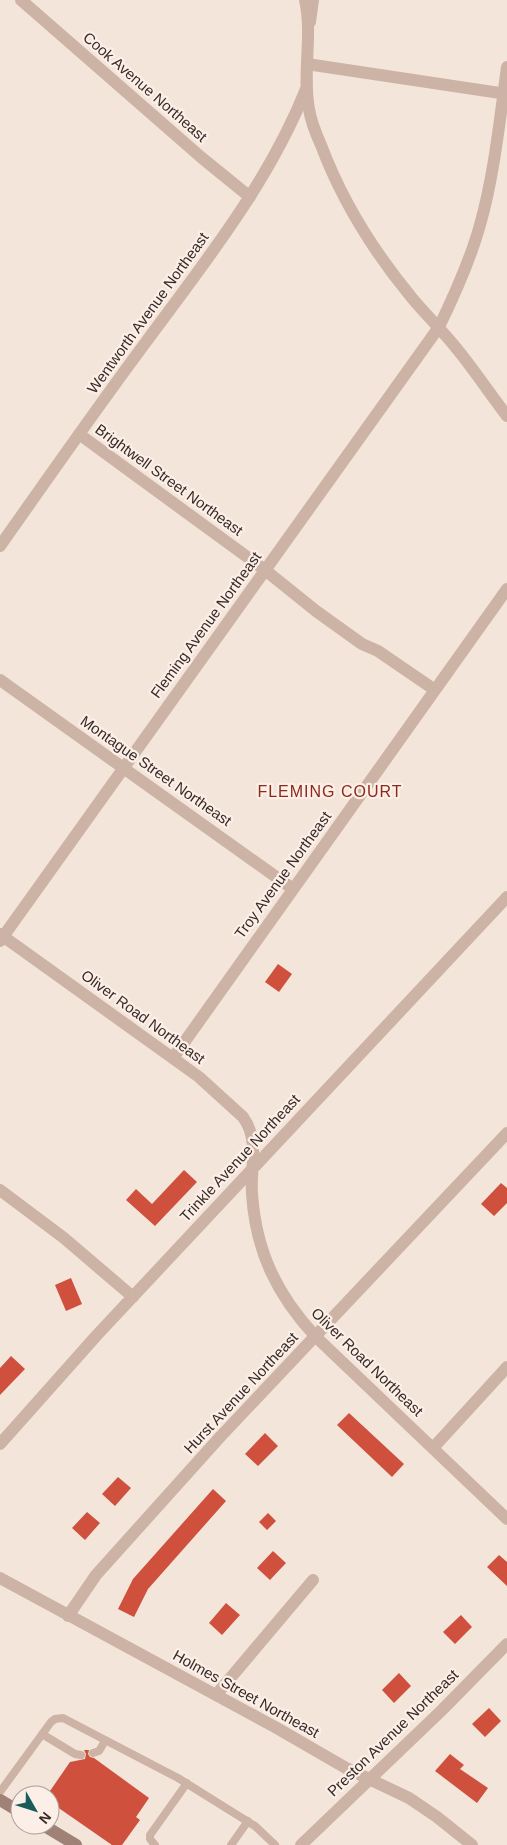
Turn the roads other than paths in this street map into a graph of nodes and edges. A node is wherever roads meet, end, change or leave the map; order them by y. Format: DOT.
graph roads {
  1 [pos="21,0"];
  2 [pos="305,0"];
  3 [pos="313,0"];
  4 [pos="309,25"];
  5 [pos="308,64"];
  6 [pos="507,68"];
  7 [pos="306,89"];
  8 [pos="505,93"];
  9 [pos="250,197"];
  10 [pos="439,327"];
  11 [pos="507,416"];
  12 [pos="80,434"];
  13 [pos="0,546"];
  14 [pos="265,570"];
  15 [pos="507,590"];
  16 [pos="0,680"];
  17 [pos="435,690"];
  18 [pos="123,769"];
  19 [pos="294,889"];
  20 [pos="507,897"];
  21 [pos="1,937"];
  22 [pos="173,1058"];
  23 [pos="507,1134"];
  24 [pos="251,1170"];
  25 [pos="0,1190"];
  26 [pos="133,1297"];
  27 [pos="316,1337"];
  28 [pos="507,1368"];
  29 [pos="0,1444"];
  30 [pos="433,1448"];
  31 [pos="507,1519"];
  32 [pos="0,1578"];
  33 [pos="312,1580"];
  34 [pos="68,1616"];
  35 [pos="507,1644"];
  36 [pos="216,1695"];
  37 [pos="42,1734"];
  38 [pos="106,1741"];
  39 [pos="93,1753"];
  40 [pos="81,1755"];
  41 [pos="370,1779"];
  42 [pos="186,1784"];
  43 [pos="0,1792"];
  44 [pos="248,1822"];
  45 [pos="60,1835"];
  46 [pos="76,1845"];
  47 [pos="155,1845"];
  48 [pos="231,1845"];
  49 [pos="275,1845"];
  50 [pos="301,1845"];
  51 [pos="472,1845"];
  1 -- 9 [label="street, Cook Avenue Northeast"];
  2 -- 4 [label="street"];
  3 -- 4 [label="street"];
  4 -- 5 [label="street"];
  5 -- 7 [label="street"];
  5 -- 8 [label="street"];
  6 -- 8 [label="street, Fleming Avenue Northeast"];
  7 -- 9 [label="street, Wentworth Avenue Northeast"];
  7 -- 10 [label="street"];
  8 -- 10 [label="street, Fleming Avenue Northeast"];
  9 -- 12 [label="street, Wentworth Avenue Northeast"];
  10 -- 11 [label="street"];
  10 -- 14 [label="street, Fleming Avenue Northeast"];
  12 -- 13 [label="street, Wentworth Avenue Northeast"];
  12 -- 14 [label="street, Brightwell Street Northeast"];
  14 -- 17 [label="street, Brightwell Street Northeast"];
  14 -- 18 [label="street, Fleming Avenue Northeast"];
  15 -- 17 [label="street, Troy Avenue Northeast"];
  16 -- 18 [label="street, Montague Street Northeast"];
  17 -- 19 [label="street, Troy Avenue Northeast"];
  18 -- 19 [label="street, Montague Street Northeast"];
  18 -- 21 [label="street, Fleming Avenue Northeast"];
  19 -- 22 [label="street, Troy Avenue Northeast"];
  20 -- 24 [label="street, Trinkle Avenue Northeast"];
  21 -- 22 [label="street, Oliver Road Northeast"];
  22 -- 24 [label="street, Oliver Road Northeast"];
  23 -- 27 [label="street, Hurst Avenue Northeast"];
  24 -- 26 [label="street, Trinkle Avenue Northeast"];
  24 -- 27 [label="street, Oliver Road Northeast"];
  25 -- 26 [label="street"];
  26 -- 29 [label="street, Trinkle Avenue Northeast"];
  27 -- 30 [label="street, Oliver Road Northeast"];
  27 -- 34 [label="street, Hurst Avenue Northeast"];
  28 -- 30 [label="street"];
  30 -- 31 [label="street, Oliver Road Northeast"];
  32 -- 34 [label="street, Holmes Street Northeast"];
  33 -- 36 [label="street"];
  34 -- 36 [label="street, Holmes Street Northeast"];
  35 -- 41 [label="street, Preston Avenue Northeast"];
  36 -- 41 [label="street, Holmes Street Northeast"];
  37 -- 38 [label="lane"];
  37 -- 40 [label="lane"];
  37 -- 43 [label="lane"];
  38 -- 39 [label="lane"];
  38 -- 42 [label="lane"];
  41 -- 50 [label="street, Preston Avenue Northeast"];
  41 -- 51 [label="street, Holmes Street Northeast"];
  42 -- 44 [label="lane"];
  42 -- 47 [label="lane"];
  44 -- 48 [label="lane"];
  44 -- 49 [label="lane"];
  45 -- 46 [label="main road"];
}
